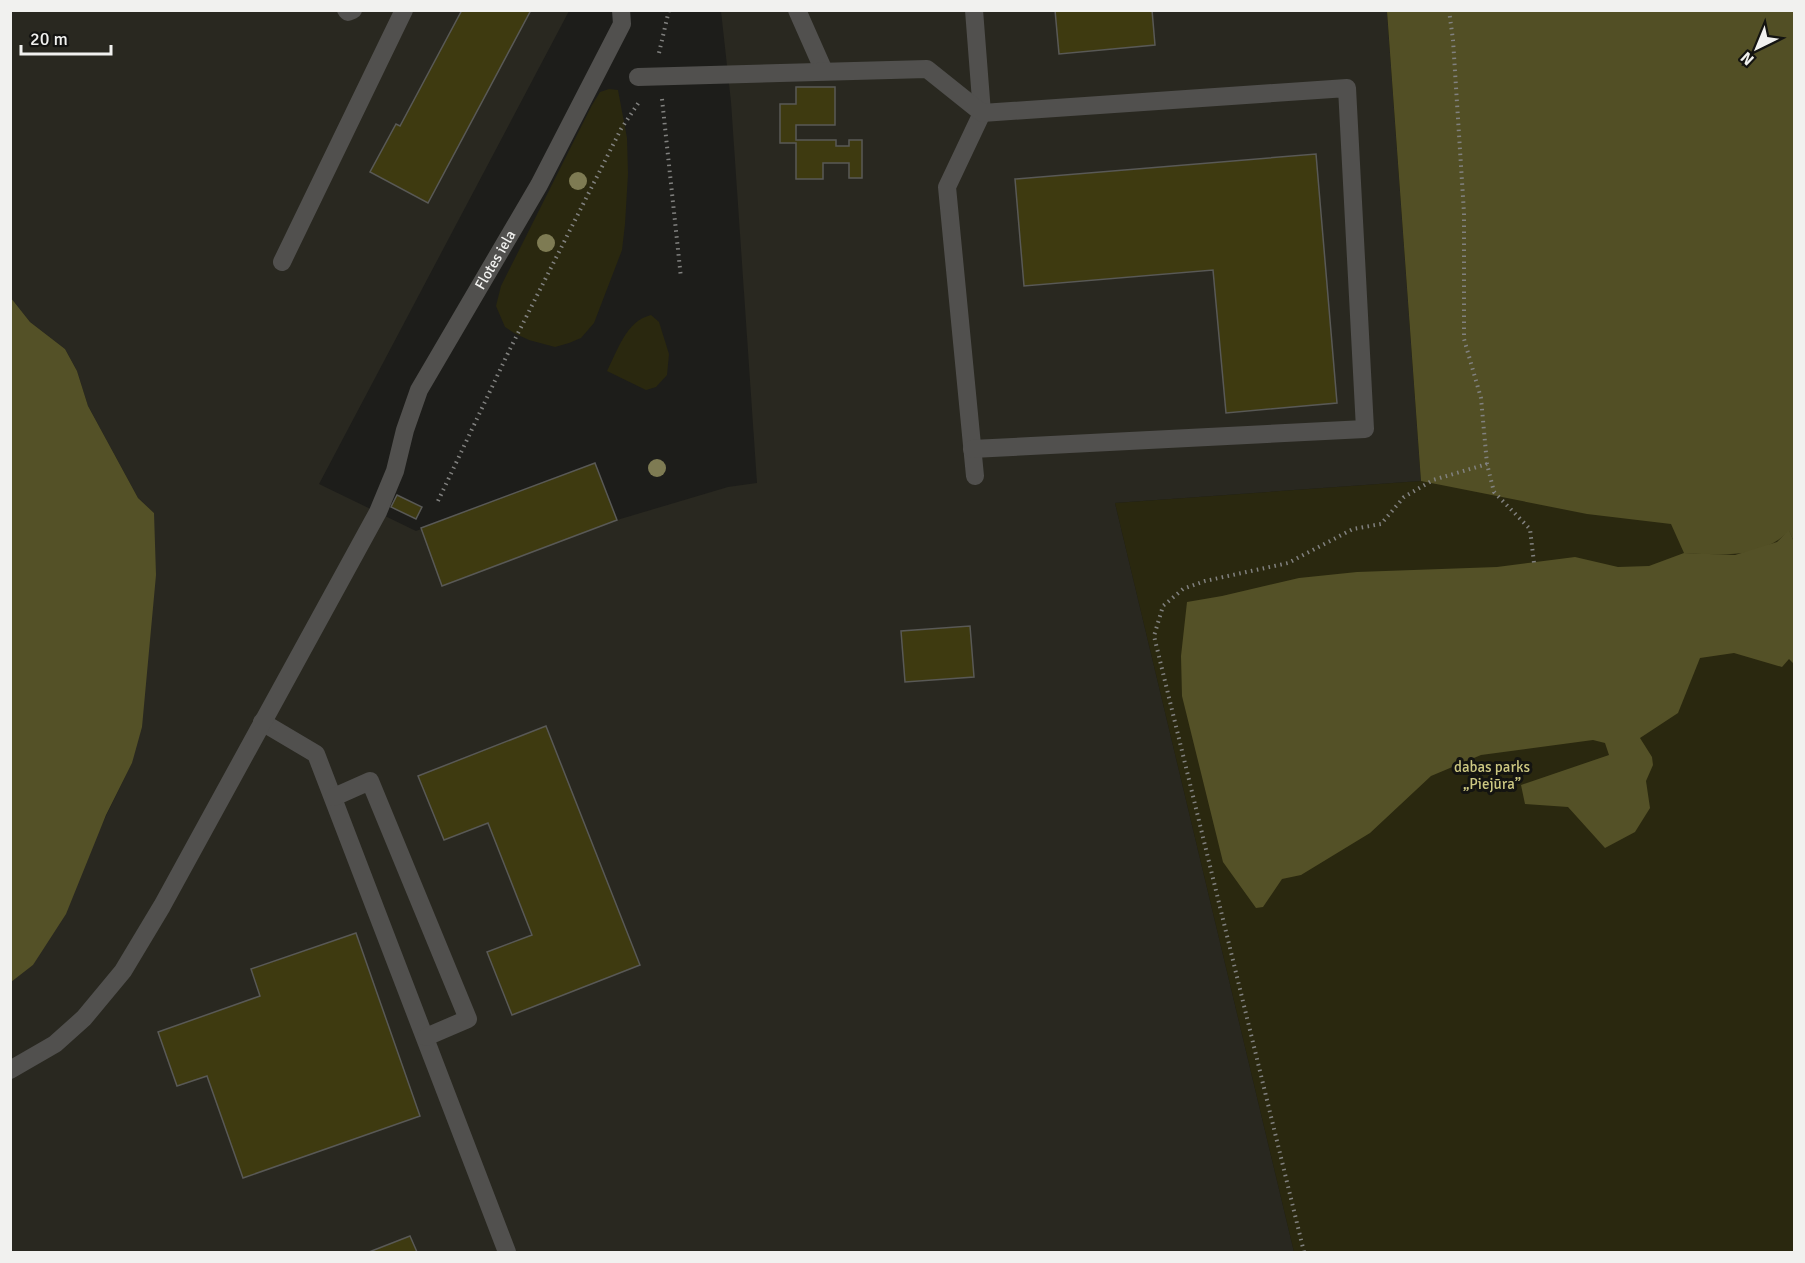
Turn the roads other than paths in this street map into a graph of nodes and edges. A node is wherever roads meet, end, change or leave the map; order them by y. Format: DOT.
graph roads {
  1 [pos="346,10"];
  2 [pos="353,10"];
  3 [pos="404,10"];
  4 [pos="621,10"];
  5 [pos="797,10"];
  6 [pos="975,10"];
  7 [pos="824,71"];
  8 [pos="638,77"];
  9 [pos="982,113"];
  10 [pos="282,262"];
  11 [pos="972,449"];
  12 [pos="975,476"];
  13 [pos="262,722"];
  14 [pos="334,797"];
  15 [pos="426,1036"];
  16 [pos="10,1070"];
  17 [pos="507,1252"];
  1 -- 2 [label="street"];
  3 -- 10 [label="street"];
  4 -- 13 [label="street, Flotes iela"];
  5 -- 7 [label="street"];
  6 -- 9 [label="street"];
  7 -- 8 [label="street"];
  7 -- 9 [label="street"];
  9 -- 11 [label="street"];
  9 -- 11 [label="street"];
  11 -- 12 [label="street"];
  13 -- 14 [label="street"];
  13 -- 16 [label="street, Flotes iela"];
  14 -- 15 [label="street"];
  14 -- 15 [label="street"];
  15 -- 17 [label="street"];
}
